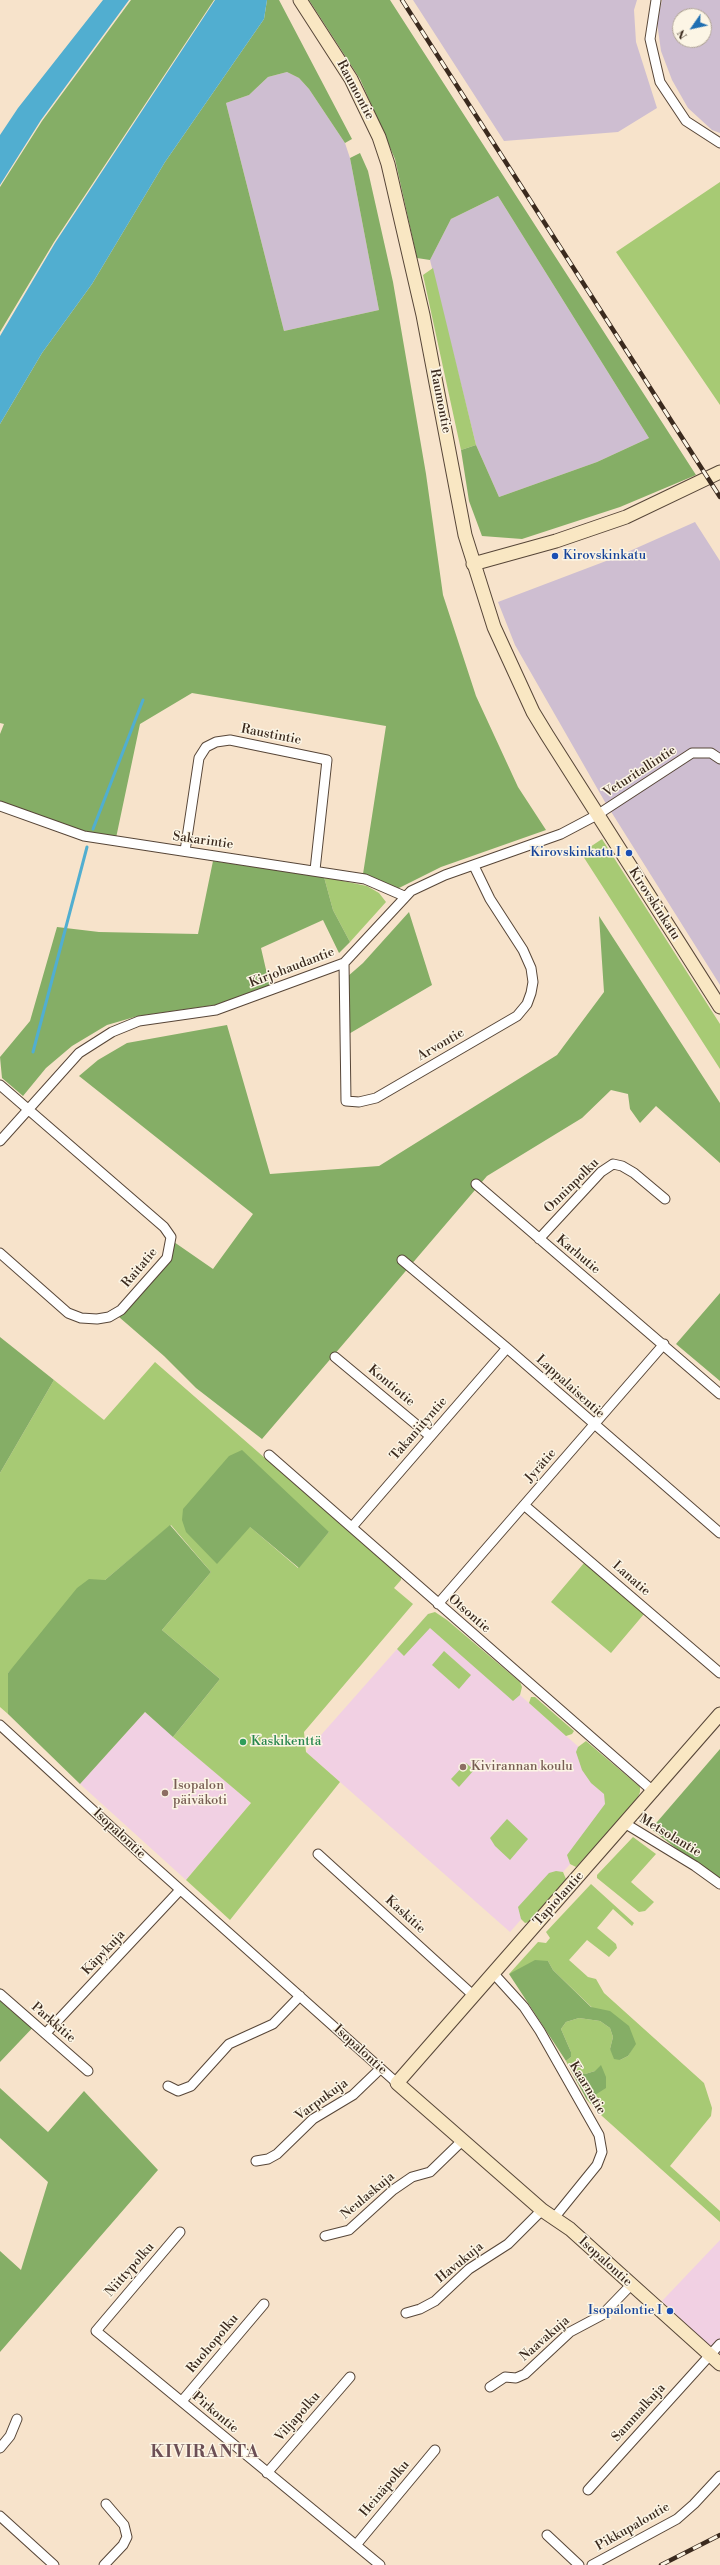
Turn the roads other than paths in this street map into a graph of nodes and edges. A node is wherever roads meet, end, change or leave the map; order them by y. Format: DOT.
graph roads {
  1 [pos="656,0"];
  2 [pos="301,2"];
  3 [pos="720,143"];
  4 [pos="720,472"];
  5 [pos="473,564"];
  6 [pos="720,758"];
  7 [pos="0,806"];
  8 [pos="597,815"];
  9 [pos="186,851"];
  10 [pos="474,866"];
  11 [pos="315,870"];
  12 [pos="404,896"];
  13 [pos="344,963"];
  14 [pos="720,1007"];
  15 [pos="0,1085"];
  16 [pos="28,1108"];
  17 [pos="0,1141"];
  18 [pos="476,1184"];
  19 [pos="665,1199"];
  20 [pos="539,1239"];
  21 [pos="0,1253"];
  22 [pos="402,1260"];
  23 [pos="664,1344"];
  24 [pos="507,1348"];
  25 [pos="335,1357"];
  26 [pos="720,1394"];
  27 [pos="593,1425"];
  28 [pos="430,1436"];
  29 [pos="269,1455"];
  30 [pos="524,1505"];
  31 [pos="352,1527"];
  32 [pos="720,1533"];
  33 [pos="438,1604"];
  34 [pos="720,1673"];
  35 [pos="720,1714"];
  36 [pos="3,1727"];
  37 [pos="654,1792"];
  38 [pos="626,1824"];
  39 [pos="318,1854"];
  40 [pos="720,1884"];
  41 [pos="180,1890"];
  42 [pos="494,1974"];
  43 [pos="0,1994"];
  44 [pos="300,1996"];
  45 [pos="474,1996"];
  46 [pos="46,2033"];
  47 [pos="380,2069"];
  48 [pos="88,2071"];
  49 [pos="397,2083"];
  50 [pos="168,2086"];
  51 [pos="462,2141"];
  52 [pos="256,2161"];
  53 [pos="542,2210"];
  54 [pos="554,2218"];
  55 [pos="180,2232"];
  56 [pos="325,2236"];
  57 [pos="631,2285"];
  58 [pos="264,2304"];
  59 [pos="406,2312"];
  60 [pos="101,2325"];
  61 [pos="720,2344"];
  62 [pos="710,2355"];
  63 [pos="720,2364"];
  64 [pos="350,2377"];
  65 [pos="490,2387"];
  66 [pos="182,2401"];
  67 [pos="17,2420"];
  68 [pos="0,2448"];
  69 [pos="435,2450"];
  70 [pos="267,2473"];
  71 [pos="720,2476"];
  72 [pos="588,2490"];
  73 [pos="106,2504"];
  74 [pos="0,2516"];
  75 [pos="547,2535"];
  76 [pos="356,2545"];
  77 [pos="52,2565"];
  78 [pos="104,2565"];
  79 [pos="380,2565"];
  80 [pos="579,2565"];
  81 [pos="592,2565"];
  1 -- 3 [label="street"];
  2 -- 5 [label="street, Raumontie"];
  4 -- 5 [label="street"];
  5 -- 8 [label="street, Kirovskinkatu"];
  6 -- 8 [label="street, Veturitallintie"];
  7 -- 9 [label="street, Sakarintie"];
  8 -- 10 [label="street, Kirjohaudantie"];
  8 -- 14 [label="street, Kirovskinkatu"];
  9 -- 11 [label="street, Sakarintie"];
  9 -- 11 [label="street, Raustintie"];
  10 -- 12 [label="street, Kirjohaudantie"];
  10 -- 13 [label="street, Arvontie"];
  11 -- 12 [label="street, Sakarintie"];
  12 -- 13 [label="street, Kirjohaudantie"];
  13 -- 16 [label="street, Kirjohaudantie"];
  15 -- 16 [label="street, Raitatie"];
  16 -- 17 [label="street, Kirjohaudantie"];
  16 -- 21 [label="street, Raitatie"];
  18 -- 20 [label="street, Karhutie"];
  19 -- 20 [label="street, Onninpolku"];
  20 -- 23 [label="street, Karhutie"];
  22 -- 24 [label="street, Lappalaisentie"];
  23 -- 26 [label="street, Karhutie"];
  23 -- 27 [label="street, Jyrätie"];
  24 -- 27 [label="street, Lappalaisentie"];
  24 -- 28 [label="street, Takaniityntie"];
  25 -- 28 [label="street, Kontiotie"];
  27 -- 30 [label="street, Jyrätie"];
  27 -- 32 [label="street, Lappalaisentie"];
  28 -- 31 [label="street, Takaniityntie"];
  29 -- 31 [label="street, Otsontie"];
  30 -- 33 [label="street, Jyrätie"];
  30 -- 34 [label="street, Lanatie"];
  31 -- 33 [label="street, Otsontie"];
  33 -- 37 [label="street, Otsontie"];
  35 -- 37 [label="street, Tapiolantie"];
  36 -- 41 [label="street, Isopalontie"];
  37 -- 38 [label="street, Tapiolantie"];
  38 -- 40 [label="street, Metsolantie"];
  38 -- 42 [label="street, Tapiolantie"];
  39 -- 45 [label="street, Kaskitie"];
  41 -- 44 [label="street, Isopalontie"];
  41 -- 46 [label="street, Käpykuja"];
  42 -- 45 [label="street, Tapiolantie"];
  42 -- 54 [label="street, Kaarnatie"];
  43 -- 46 [label="street, Parkkitie"];
  44 -- 47 [label="street, Isopalontie"];
  44 -- 50 [label="street"];
  45 -- 49 [label="street, Tapiolantie"];
  46 -- 48 [label="street, Parkkitie"];
  47 -- 49 [label="street, Isopalontie"];
  47 -- 52 [label="street, Varpukuja"];
  49 -- 51 [label="street, Isopalontie"];
  51 -- 53 [label="street, Isopalontie"];
  51 -- 56 [label="street, Neulaskuja"];
  53 -- 54 [label="street, Isopalontie"];
  53 -- 59 [label="street, Havukuja"];
  54 -- 57 [label="street, Isopalontie"];
  55 -- 60 [label="street, Niittypolku"];
  57 -- 62 [label="street, Isopalontie"];
  57 -- 65 [label="street, Naavakuja"];
  58 -- 66 [label="street, Ruohopolku"];
  60 -- 66 [label="street, Pirkontie"];
  61 -- 62 [label="street, Sammalkuja"];
  62 -- 63 [label="street, Isopalontie"];
  62 -- 72 [label="street, Sammalkuja"];
  64 -- 70 [label="street, Viljapolku"];
  66 -- 70 [label="street, Pirkontie"];
  67 -- 68 [label="street"];
  69 -- 76 [label="street, Heinäpolku"];
  70 -- 76 [label="street, Pirkontie"];
  71 -- 81 [label="street, Pikkupalontie"];
  73 -- 78 [label="street"];
  74 -- 77 [label="street"];
  75 -- 80 [label="street"];
  76 -- 79 [label="street, Pirkontie"];
}
